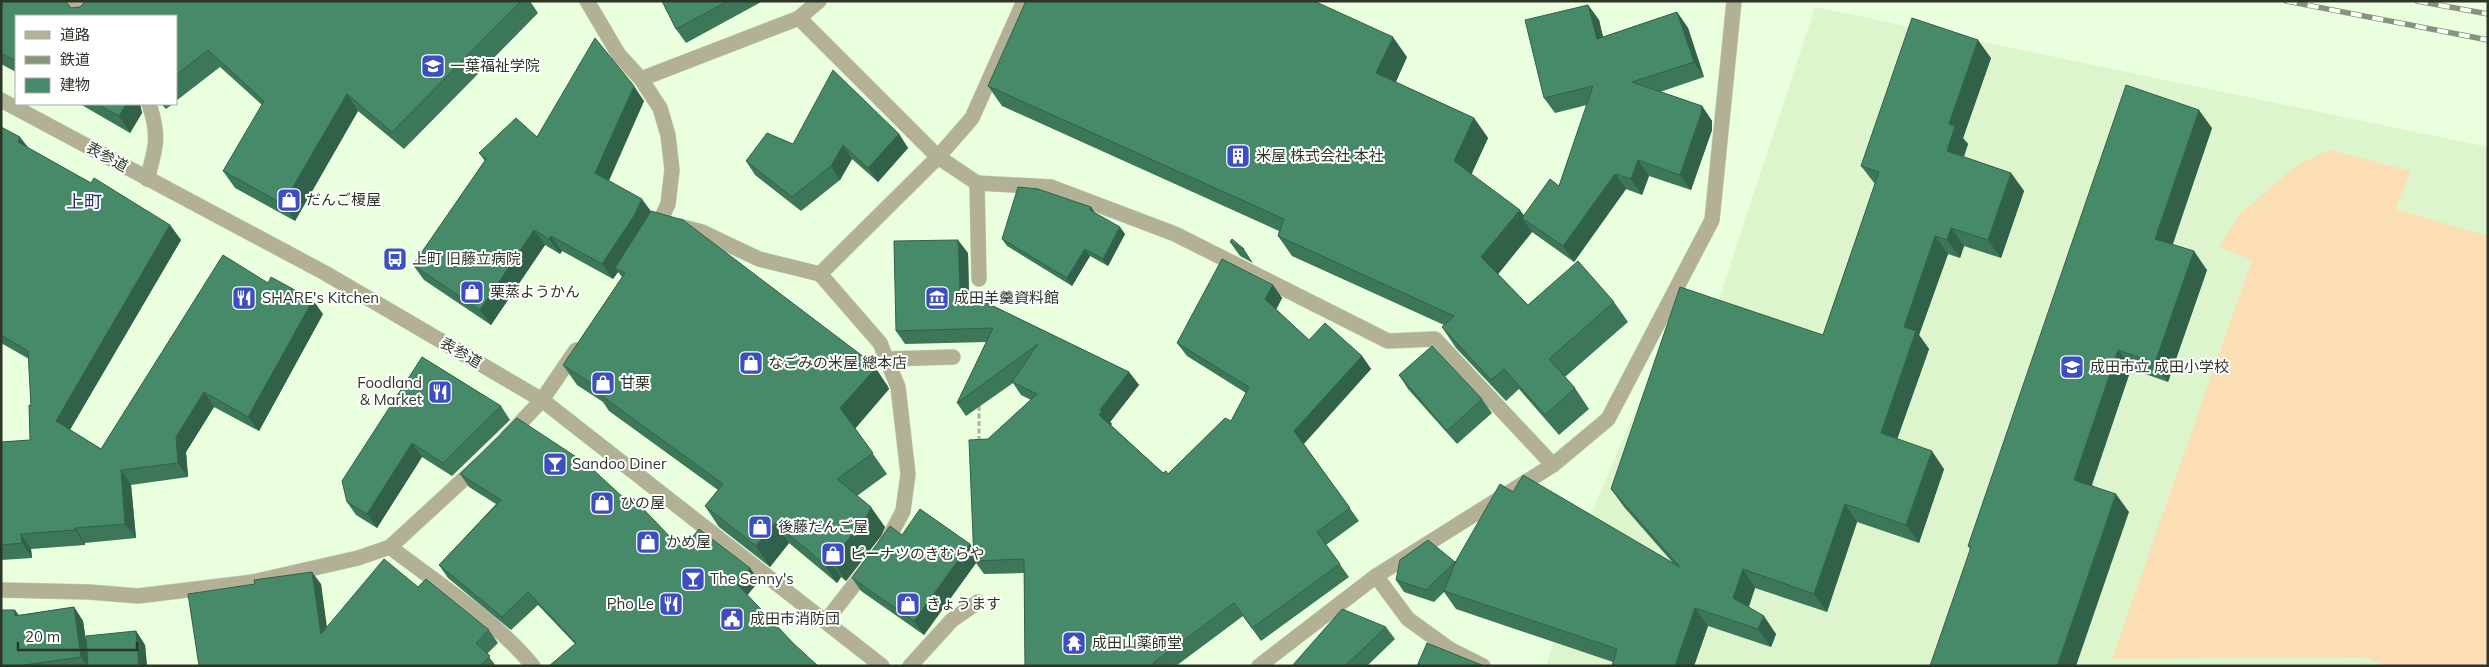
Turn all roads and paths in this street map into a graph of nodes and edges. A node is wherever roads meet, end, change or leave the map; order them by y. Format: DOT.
graph roads {
  1 [pos="76,1"];
  2 [pos="587,1"];
  3 [pos="819,1"];
  4 [pos="1024,1"];
  5 [pos="1734,1"];
  6 [pos="86,15"];
  7 [pos="799,18"];
  8 [pos="641,79"];
  9 [pos="1,100"];
  10 [pos="149,105"];
  11 [pos="938,157"];
  12 [pos="146,179"];
  13 [pos="977,183"];
  14 [pos="661,221"];
  15 [pos="647,244"];
  16 [pos="820,274"];
  17 [pos="979,279"];
  18 [pos="586,334"];
  19 [pos="953,357"];
  20 [pos="887,359"];
  21 [pos="979,397"];
  22 [pos="542,400"];
  23 [pos="500,445"];
  24 [pos="979,446"];
  25 [pos="486,458"];
  26 [pos="1553,465"];
  27 [pos="390,547"];
  28 [pos="1376,576"];
  29 [pos="1,590"];
  30 [pos="978,602"];
  31 [pos="826,621"];
  32 [pos="533,666"];
  33 [pos="882,666"];
  34 [pos="910,666"];
  35 [pos="1259,666"];
  36 [pos="1483,666"];
  1 -- 6 [label="street"];
  2 -- 8 [label="street"];
  3 -- 7 [label="street"];
  4 -- 11 [label="street"];
  5 -- 26 [label="street"];
  7 -- 8 [label="street"];
  7 -- 11 [label="street"];
  8 -- 14 [label="street"];
  9 -- 12 [label="street, 表参道"];
  10 -- 12 [label="street"];
  11 -- 13 [label="street"];
  11 -- 16 [label="street"];
  12 -- 22 [label="street, 表参道"];
  13 -- 17 [label="street"];
  13 -- 26 [label="street"];
  14 -- 15 [label="street"];
  14 -- 16 [label="street"];
  16 -- 20 [label="street"];
  18 -- 22 [label="street"];
  19 -- 20 [label="street"];
  20 -- 31 [label="street"];
  21 -- 24 [label="path"];
  22 -- 23 [label="street"];
  22 -- 31 [label="street, 表参道"];
  25 -- 27 [label="street"];
  26 -- 28 [label="street"];
  27 -- 29 [label="street"];
  27 -- 32 [label="street"];
  28 -- 35 [label="street"];
  28 -- 36 [label="street"];
  30 -- 34 [label="street"];
  31 -- 33 [label="street, 表参道"];
}
